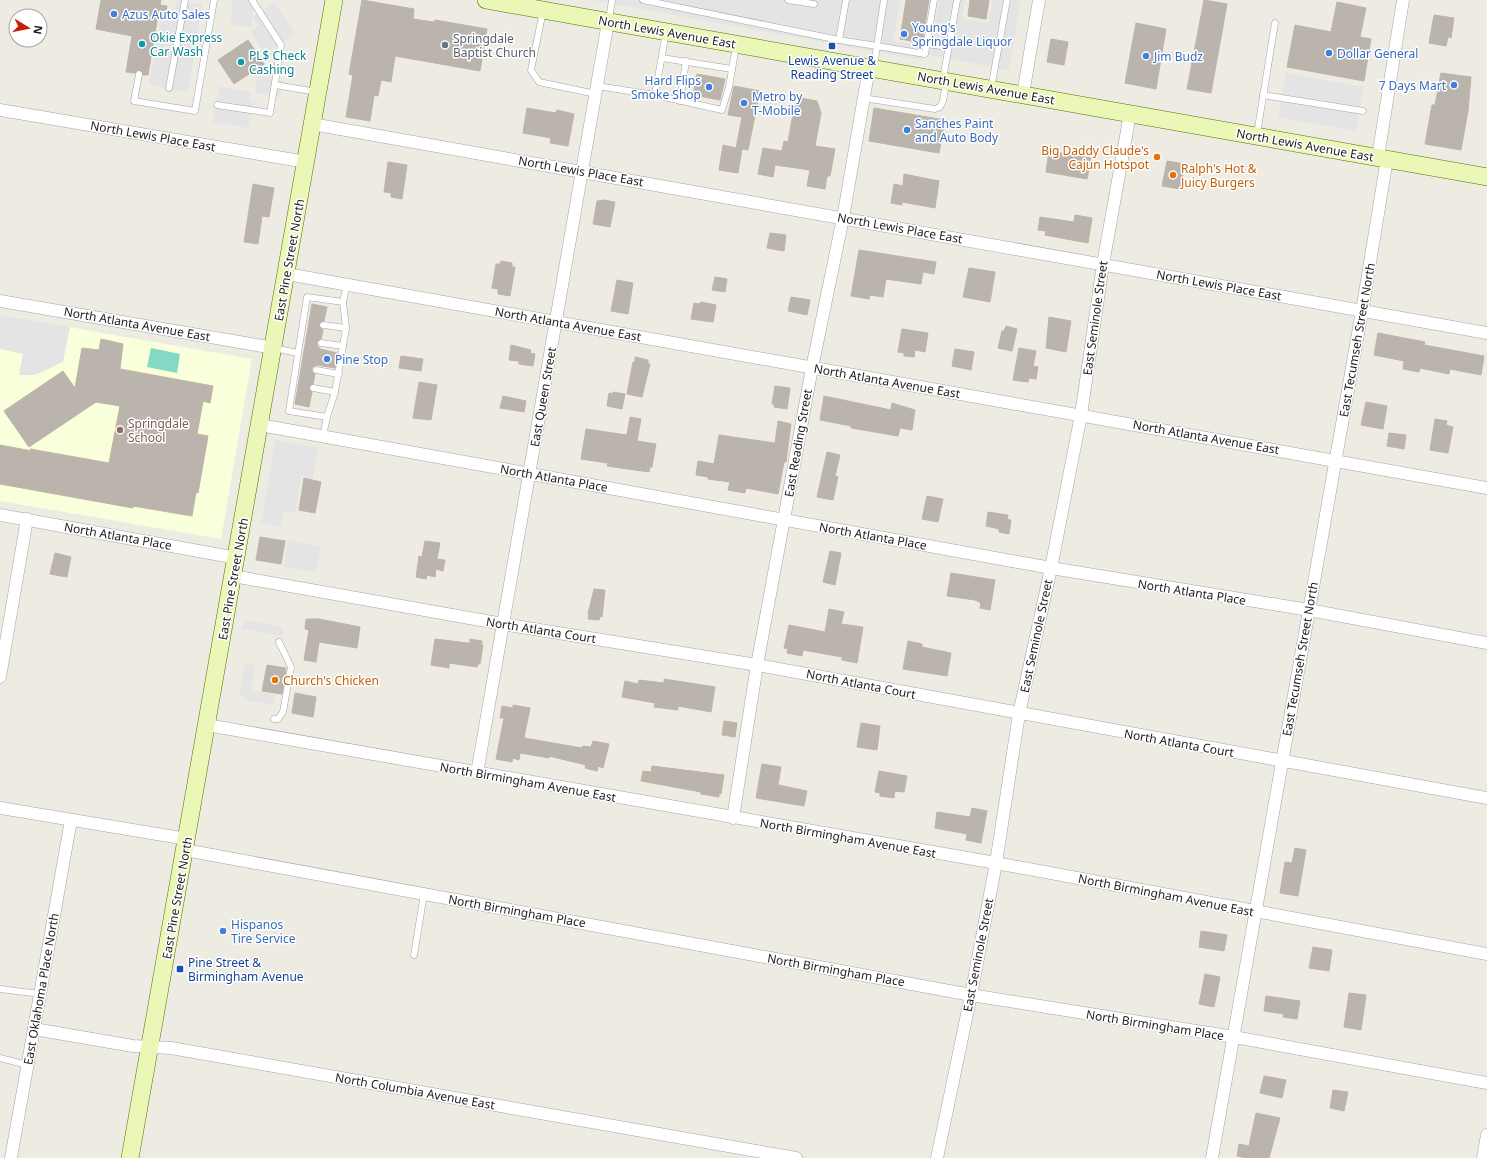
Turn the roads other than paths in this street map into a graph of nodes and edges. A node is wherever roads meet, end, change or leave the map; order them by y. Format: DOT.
graph roads {
  1 [pos="185,0"];
  2 [pos="214,0"];
  3 [pos="252,0"];
  4 [pos="334,0"];
  5 [pos="486,0"];
  6 [pos="612,0"];
  7 [pos="644,0"];
  8 [pos="788,0"];
  9 [pos="846,0"];
  10 [pos="884,0"];
  11 [pos="934,0"];
  12 [pos="957,0"];
  13 [pos="1007,0"];
  14 [pos="1039,0"];
  15 [pos="1403,0"];
  16 [pos="814,4"];
  17 [pos="543,10"];
  18 [pos="608,22"];
  19 [pos="1275,23"];
  20 [pos="666,32"];
  21 [pos="839,40"];
  22 [pos="736,44"];
  23 [pos="927,44"];
  24 [pos="877,46"];
  25 [pos="948,47"];
  26 [pos="662,58"];
  27 [pos="686,61"];
  28 [pos="871,68"];
  29 [pos="732,69"];
  30 [pos="139,74"];
  31 [pos="945,81"];
  32 [pos="275,85"];
  33 [pos="169,88"];
  34 [pos="991,89"];
  35 [pos="597,90"];
  36 [pos="318,92"];
  37 [pos="1023,94"];
  38 [pos="655,95"];
  39 [pos="1263,95"];
  40 [pos="863,98"];
  41 [pos="680,101"];
  42 [pos="217,105"];
  43 [pos="0,110"];
  44 [pos="1363,111"];
  45 [pos="1130,114"];
  46 [pos="312,124"];
  47 [pos="1257,136"];
  48 [pos="1382,158"];
  49 [pos="306,162"];
  50 [pos="583,172"];
  51 [pos="1487,177"];
  52 [pos="843,218"];
  53 [pos="1103,264"];
  54 [pos="287,274"];
  55 [pos="347,284"];
  56 [pos="0,301"];
  57 [pos="343,302"];
  58 [pos="1362,311"];
  59 [pos="557,322"];
  60 [pos="324,325"];
  61 [pos="346,328"];
  62 [pos="1487,333"];
  63 [pos="321,343"];
  64 [pos="343,346"];
  65 [pos="274,348"];
  66 [pos="298,353"];
  67 [pos="812,368"];
  68 [pos="316,370"];
  69 [pos="339,374"];
  70 [pos="313,388"];
  71 [pos="335,392"];
  72 [pos="1081,415"];
  73 [pos="326,417"];
  74 [pos="260,425"];
  75 [pos="323,436"];
  76 [pos="1336,461"];
  77 [pos="530,474"];
  78 [pos="1487,488"];
  79 [pos="0,515"];
  80 [pos="28,519"];
  81 [pos="784,520"];
  82 [pos="237,558"];
  83 [pos="1051,568"];
  84 [pos="233,576"];
  85 [pos="1309,610"];
  86 [pos="503,624"];
  87 [pos="279,642"];
  88 [pos="1487,643"];
  89 [pos="757,665"];
  90 [pos="0,677"];
  91 [pos="1019,714"];
  92 [pos="274,719"];
  93 [pos="207,726"];
  94 [pos="1282,761"];
  95 [pos="477,772"];
  96 [pos="1487,798"];
  97 [pos="0,808"];
  98 [pos="733,818"];
  99 [pos="71,820"];
  100 [pos="186,845"];
  101 [pos="996,863"];
  102 [pos="424,894"];
  103 [pos="1255,912"];
  104 [pos="1487,954"];
  105 [pos="414,955"];
  106 [pos="0,989"];
  107 [pos="40,994"];
  108 [pos="971,995"];
  109 [pos="34,1029"];
  110 [pos="1234,1037"];
  111 [pos="150,1047"];
  112 [pos="0,1058"];
  113 [pos="28,1065"];
  114 [pos="1487,1084"];
  115 [pos="1487,1136"];
  116 [pos="11,1158"];
  117 [pos="130,1158"];
  118 [pos="796,1158"];
  119 [pos="937,1158"];
  120 [pos="1212,1158"];
  121 [pos="1483,1158"];
  1 -- 33 [label="lane"];
  2 -- 30 [label="lane"];
  3 -- 32 [label="lane"];
  4 -- 36 [label="main road, East Pine Street North"];
  5 -- 17 [label="main road, North Lewis Avenue East"];
  6 -- 18 [label="lane"];
  7 -- 21 [label="lane"];
  8 -- 16 [label="lane"];
  9 -- 21 [label="lane"];
  10 -- 24 [label="lane"];
  11 -- 23 [label="lane"];
  12 -- 25 [label="lane"];
  13 -- 34 [label="lane"];
  14 -- 37 [label="street"];
  15 -- 48 [label="street, East Tecumseh Street North"];
  17 -- 18 [label="main road, North Lewis Avenue East"];
  17 -- 35 [label="lane"];
  18 -- 20 [label="main road, North Lewis Avenue East"];
  18 -- 35 [label="street, East Queen Street"];
  19 -- 39 [label="lane"];
  20 -- 22 [label="main road, North Lewis Avenue East"];
  20 -- 26 [label="lane"];
  21 -- 24 [label="lane"];
  22 -- 28 [label="main road, North Lewis Avenue East"];
  22 -- 29 [label="lane"];
  23 -- 24 [label="lane"];
  23 -- 25 [label="lane"];
  24 -- 28 [label="lane"];
  25 -- 31 [label="lane"];
  26 -- 27 [label="lane"];
  26 -- 38 [label="lane"];
  27 -- 29 [label="lane"];
  27 -- 41 [label="lane"];
  28 -- 31 [label="main road, North Lewis Avenue East"];
  28 -- 40 [label="street, East Reading Street"];
  29 -- 41 [label="lane"];
  31 -- 34 [label="main road, North Lewis Avenue East"];
  31 -- 40 [label="lane"];
  32 -- 36 [label="lane"];
  32 -- 42 [label="lane"];
  34 -- 37 [label="main road, North Lewis Avenue East"];
  35 -- 38 [label="lane"];
  35 -- 50 [label="street, East Queen Street"];
  36 -- 46 [label="main road, East Pine Street North"];
  37 -- 45 [label="main road, North Lewis Avenue East"];
  38 -- 41 [label="lane"];
  39 -- 44 [label="lane"];
  39 -- 47 [label="lane"];
  40 -- 52 [label="street, East Reading Street"];
  43 -- 49 [label="street, North Lewis Place East"];
  45 -- 47 [label="main road, North Lewis Avenue East"];
  45 -- 53 [label="street, East Seminole Street"];
  46 -- 49 [label="main road, East Pine Street North"];
  46 -- 50 [label="street, North Lewis Place East"];
  47 -- 48 [label="main road, North Lewis Avenue East"];
  48 -- 51 [label="main road, North Lewis Avenue East"];
  48 -- 58 [label="street, East Tecumseh Street North"];
  49 -- 54 [label="main road, East Pine Street North"];
  50 -- 52 [label="street, North Lewis Place East"];
  50 -- 59 [label="street, East Queen Street"];
  52 -- 53 [label="street, North Lewis Place East"];
  52 -- 67 [label="street, East Reading Street"];
  53 -- 58 [label="street, North Lewis Place East"];
  53 -- 72 [label="street, East Seminole Street"];
  54 -- 55 [label="street, North Atlanta Avenue East"];
  54 -- 65 [label="main road, East Pine Street North"];
  55 -- 57 [label="lane"];
  55 -- 59 [label="street, North Atlanta Avenue East"];
  56 -- 65 [label="street, North Atlanta Avenue East"];
  57 -- 61 [label="lane"];
  57 -- 66 [label="lane"];
  58 -- 62 [label="street, North Lewis Place East"];
  58 -- 76 [label="street, East Tecumseh Street North"];
  59 -- 67 [label="street, North Atlanta Avenue East"];
  59 -- 77 [label="street, East Queen Street"];
  60 -- 61 [label="lane"];
  61 -- 64 [label="lane"];
  63 -- 64 [label="lane"];
  64 -- 69 [label="lane"];
  65 -- 66 [label="lane"];
  65 -- 74 [label="main road, East Pine Street North"];
  66 -- 73 [label="lane"];
  67 -- 72 [label="street, North Atlanta Avenue East"];
  67 -- 81 [label="street, East Reading Street"];
  68 -- 69 [label="lane"];
  69 -- 71 [label="lane"];
  70 -- 71 [label="lane"];
  71 -- 73 [label="lane"];
  72 -- 76 [label="street, North Atlanta Avenue East"];
  72 -- 83 [label="street, East Seminole Street"];
  73 -- 75 [label="lane"];
  74 -- 75 [label="street, North Atlanta Place"];
  74 -- 82 [label="main road, East Pine Street North"];
  75 -- 77 [label="street, North Atlanta Place"];
  76 -- 78 [label="street, North Atlanta Avenue East"];
  76 -- 85 [label="street, East Tecumseh Street North"];
  77 -- 81 [label="street, North Atlanta Place"];
  77 -- 86 [label="street, East Queen Street"];
  79 -- 80 [label="street, North Atlanta Place"];
  80 -- 82 [label="street, North Atlanta Place"];
  80 -- 90 [label="street"];
  81 -- 83 [label="street, North Atlanta Place"];
  81 -- 89 [label="street, East Reading Street"];
  82 -- 84 [label="main road, East Pine Street North"];
  83 -- 85 [label="street, North Atlanta Place"];
  83 -- 91 [label="street, East Seminole Street"];
  84 -- 86 [label="street, North Atlanta Court"];
  84 -- 93 [label="main road, East Pine Street North"];
  85 -- 88 [label="street, North Atlanta Place"];
  85 -- 94 [label="street, East Tecumseh Street North"];
  86 -- 89 [label="street, North Atlanta Court"];
  86 -- 95 [label="street, East Queen Street"];
  87 -- 92 [label="lane"];
  89 -- 91 [label="street, North Atlanta Court"];
  89 -- 98 [label="street, East Reading Street"];
  91 -- 94 [label="street, North Atlanta Court"];
  91 -- 101 [label="street, East Seminole Street"];
  93 -- 95 [label="street, North Birmingham Avenue East"];
  93 -- 100 [label="main road, East Pine Street North"];
  94 -- 96 [label="street, North Atlanta Court"];
  94 -- 103 [label="street, East Tecumseh Street North"];
  95 -- 98 [label="street, North Birmingham Avenue East"];
  97 -- 99 [label="street, North Birmingham Place"];
  98 -- 101 [label="street, North Birmingham Avenue East"];
  99 -- 100 [label="street, North Birmingham Place"];
  99 -- 107 [label="street, East Oklahoma Place North"];
  100 -- 102 [label="street, North Birmingham Place"];
  100 -- 111 [label="main road, East Pine Street North"];
  101 -- 103 [label="street, North Birmingham Avenue East"];
  101 -- 108 [label="street, East Seminole Street"];
  102 -- 105 [label="lane"];
  102 -- 108 [label="street, North Birmingham Place"];
  103 -- 104 [label="street, North Birmingham Avenue East"];
  103 -- 110 [label="street, East Tecumseh Street North"];
  106 -- 107 [label="lane"];
  107 -- 109 [label="street, East Oklahoma Place North"];
  108 -- 110 [label="street, North Birmingham Place"];
  108 -- 119 [label="street, East Seminole Street"];
  109 -- 111 [label="street, North Columbia Avenue East"];
  109 -- 113 [label="street, East Oklahoma Place North"];
  110 -- 114 [label="street, North Birmingham Place"];
  110 -- 120 [label="street, East Tecumseh Street North"];
  111 -- 117 [label="main road, East Pine Street North"];
  111 -- 118 [label="street, North Columbia Avenue East"];
  112 -- 113 [label="lane"];
  113 -- 116 [label="street, East Oklahoma Place North"];
  115 -- 121 [label="street"];
}
